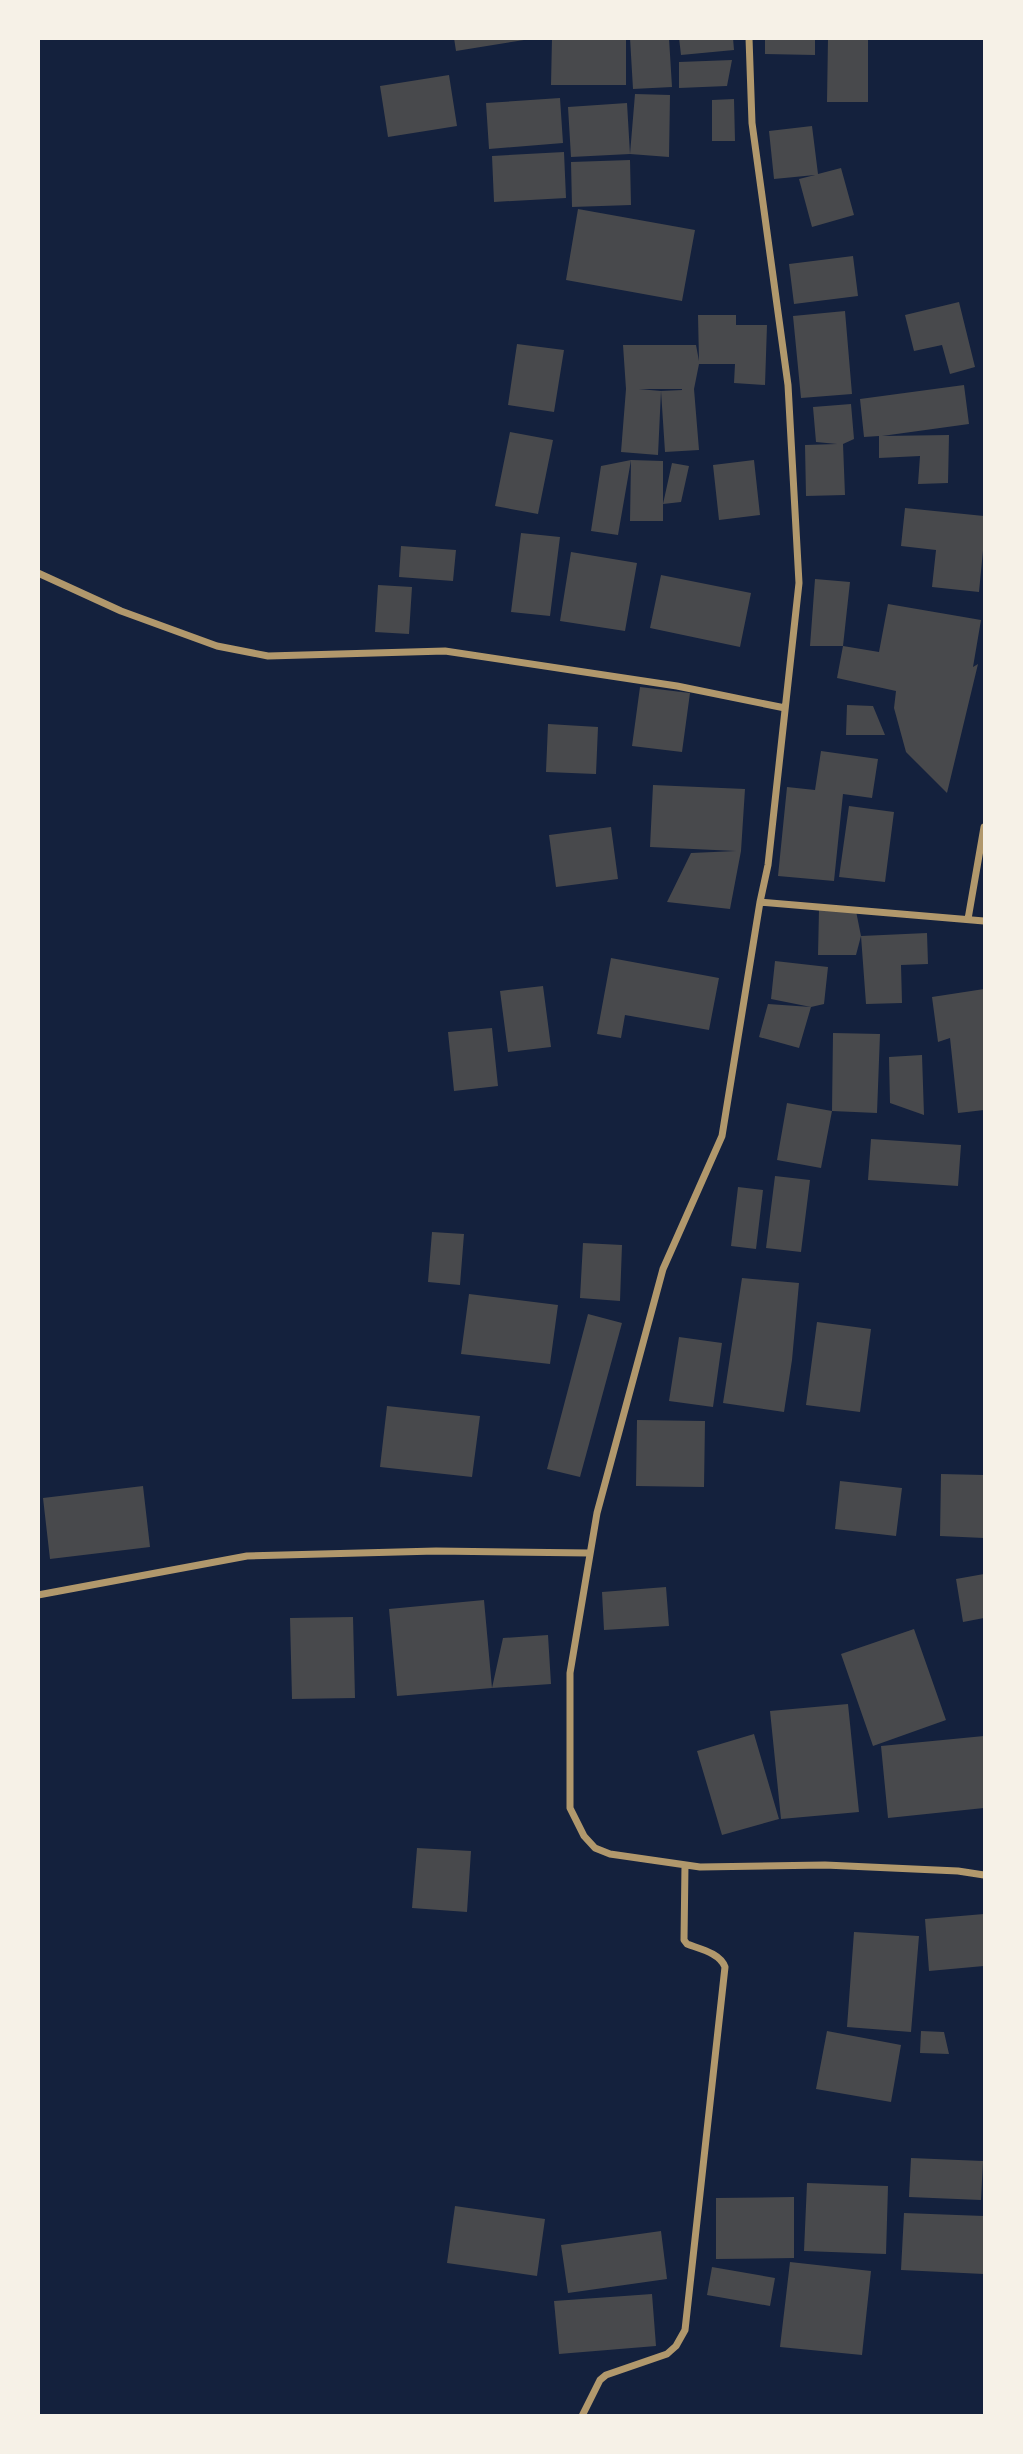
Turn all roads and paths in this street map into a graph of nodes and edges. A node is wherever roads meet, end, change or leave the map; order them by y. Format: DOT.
graph roads {
  1 [pos="748,38"];
  2 [pos="38,573"];
  3 [pos="785,708"];
  4 [pos="985,827"];
  5 [pos="760,902"];
  6 [pos="968,919"];
  7 [pos="985,921"];
  8 [pos="589,1553"];
  9 [pos="38,1595"];
  10 [pos="685,1865"];
  11 [pos="985,1875"];
  12 [pos="582,2416"];
  1 -- 3 [label="street"];
  2 -- 3 [label="street"];
  3 -- 5 [label="street"];
  4 -- 6 [label="street"];
  5 -- 6 [label="street"];
  5 -- 8 [label="street"];
  6 -- 7 [label="street"];
  8 -- 9 [label="street"];
  8 -- 10 [label="street"];
  10 -- 11 [label="street"];
  10 -- 12 [label="street"];
}
